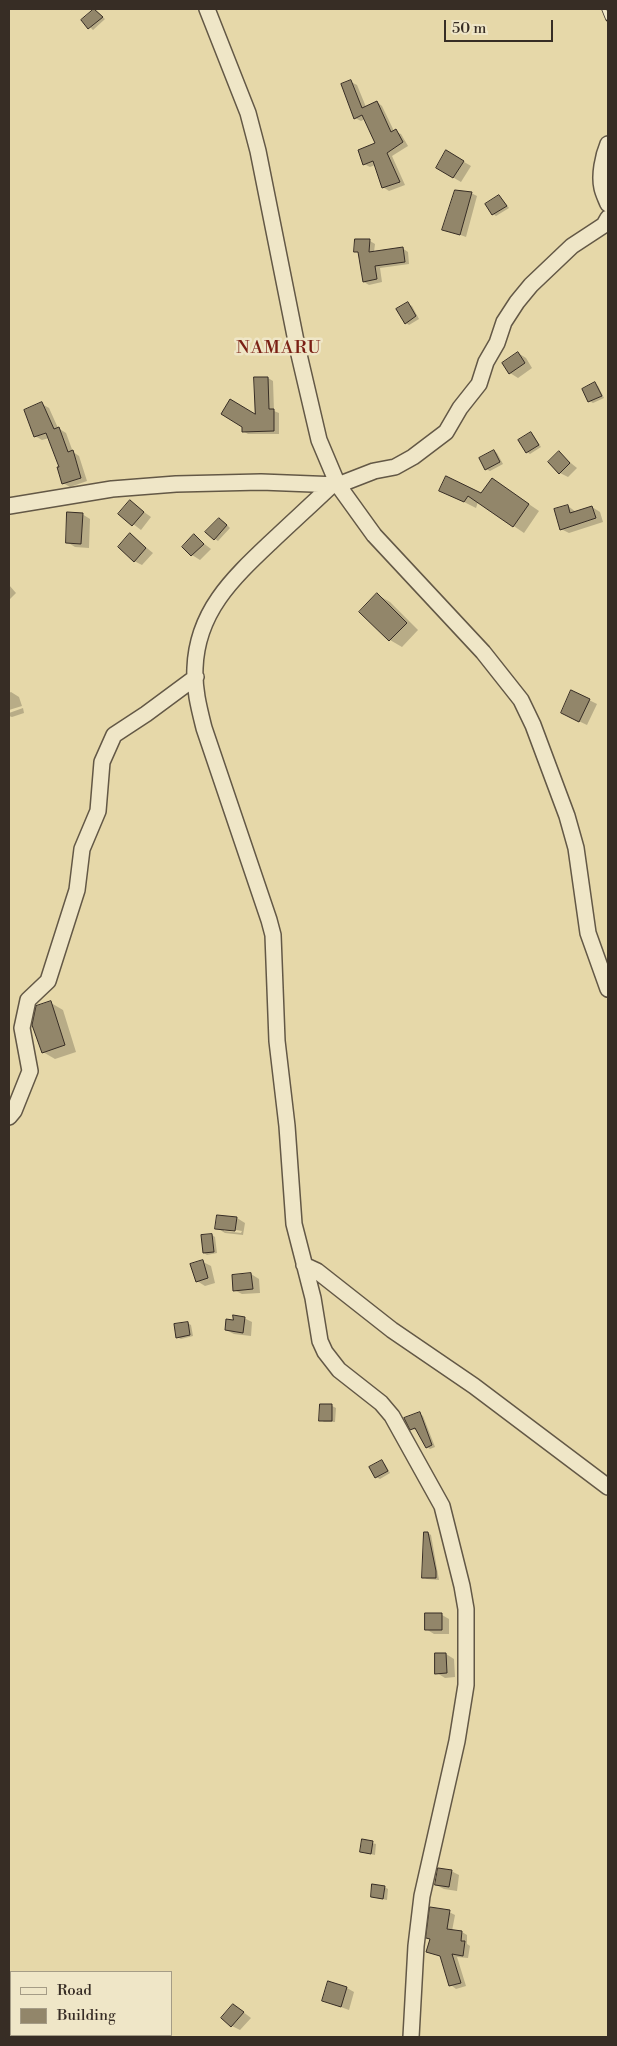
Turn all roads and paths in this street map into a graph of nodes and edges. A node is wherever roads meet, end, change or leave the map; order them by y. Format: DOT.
graph roads {
  1 [pos="207,9"];
  2 [pos="608,144"];
  3 [pos="608,204"];
  4 [pos="608,218"];
  5 [pos="335,485"];
  6 [pos="9,506"];
  7 [pos="196,676"];
  8 [pos="608,989"];
  9 [pos="9,1117"];
  10 [pos="304,1265"];
  11 [pos="608,1487"];
  12 [pos="410,2037"];
  1 -- 5 [label="street"];
  2 -- 3 [label="street"];
  4 -- 5 [label="street"];
  5 -- 6 [label="street"];
  5 -- 7 [label="street"];
  5 -- 8 [label="street"];
  7 -- 9 [label="street"];
  7 -- 10 [label="street"];
  10 -- 11 [label="street"];
  10 -- 12 [label="street"];
}
